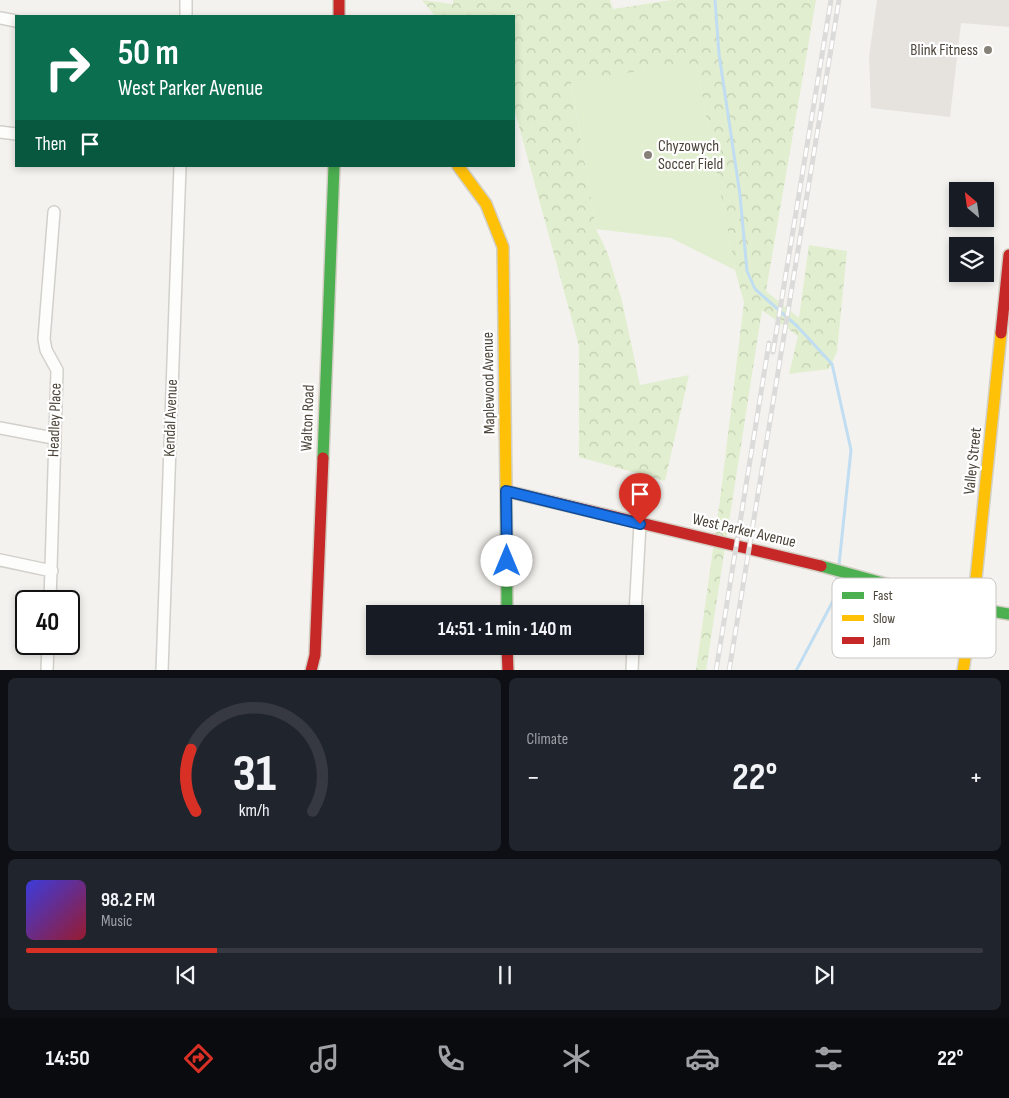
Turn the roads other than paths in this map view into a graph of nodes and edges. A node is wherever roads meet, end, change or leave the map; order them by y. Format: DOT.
graph roads {
  1 [pos="186,0"];
  2 [pos="339,0"];
  3 [pos="186,15"];
  4 [pos="339,15"];
  5 [pos="0,18"];
  6 [pos="15,21"];
  7 [pos="0,132"];
  8 [pos="15,134"];
  9 [pos="180,167"];
  10 [pos="334,167"];
  11 [pos="459,167"];
  12 [pos="54,212"];
  13 [pos="1009,255"];
  14 [pos="0,428"];
  15 [pos="53,438"];
  16 [pos="506,491"];
  17 [pos="640,524"];
  18 [pos="0,560"];
  19 [pos="52,570"];
  20 [pos="862,578"];
  21 [pos="977,578"];
  22 [pos="51,590"];
  23 [pos="507,605"];
  24 [pos="636,605"];
  25 [pos="996,612"];
  26 [pos="1009,614"];
  27 [pos="48,655"];
  28 [pos="507,655"];
  29 [pos="633,655"];
  30 [pos="47,670"];
  31 [pos="162,670"];
  32 [pos="311,670"];
  33 [pos="508,670"];
  34 [pos="632,670"];
  1 -- 3 [label="street"];
  2 -- 4 [label="street"];
  5 -- 6 [label="street"];
  7 -- 8 [label="street"];
  9 -- 31 [label="street, Kendal Avenue"];
  10 -- 32 [label="street, Walton Road"];
  11 -- 16 [label="street, Maplewood Avenue"];
  12 -- 15 [label="street, Headley Place"];
  13 -- 21 [label="street, Valley Street"];
  14 -- 15 [label="street"];
  15 -- 19 [label="street, Headley Place"];
  16 -- 17 [label="street, West Parker Avenue"];
  16 -- 23 [label="street, Maplewood Avenue"];
  17 -- 20 [label="street, West Parker Avenue"];
  17 -- 24 [label="street"];
  18 -- 19 [label="street"];
  19 -- 22 [label="street, Headley Place"];
  25 -- 26 [label="street, West Parker Avenue"];
  27 -- 30 [label="street"];
  28 -- 33 [label="street"];
  29 -- 34 [label="street"];
}
